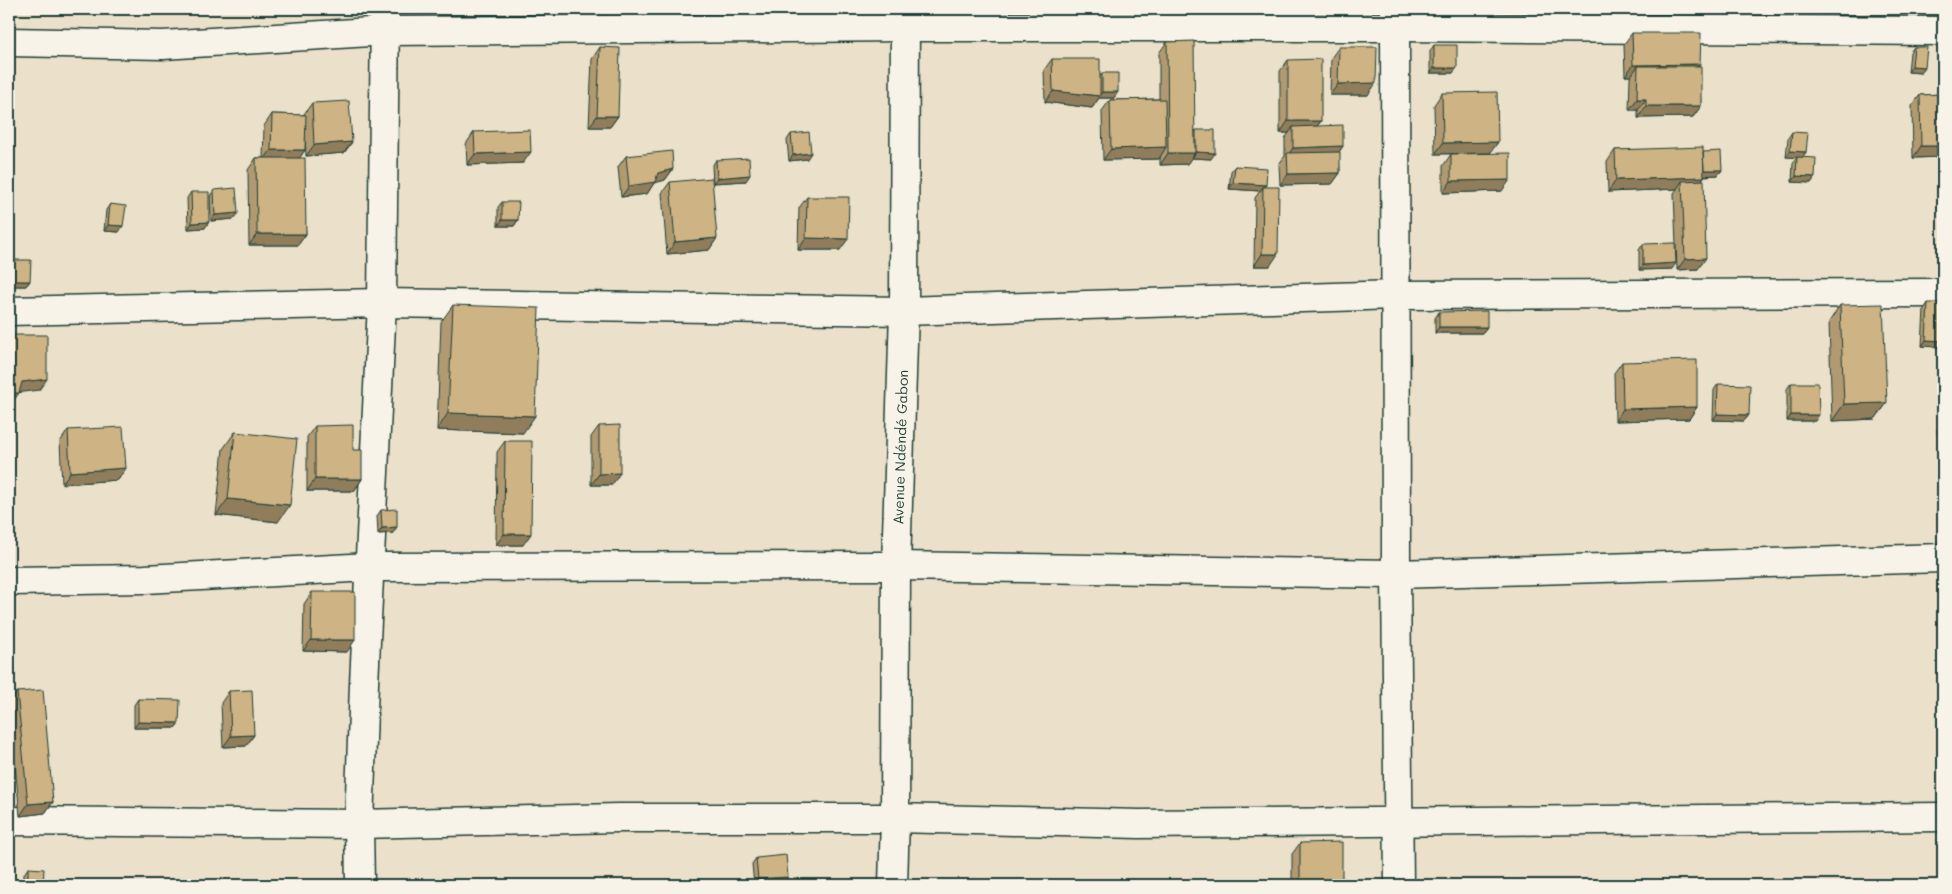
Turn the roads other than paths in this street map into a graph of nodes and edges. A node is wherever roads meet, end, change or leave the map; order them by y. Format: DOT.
graph roads {
  1 [pos="905,18"];
  2 [pos="1395,18"];
  3 [pos="1701,19"];
  4 [pos="385,20"];
  5 [pos="1943,32"];
  6 [pos="9,42"];
  7 [pos="1943,293"];
  8 [pos="1395,295"];
  9 [pos="382,303"];
  10 [pos="9,311"];
  11 [pos="904,311"];
  12 [pos="1943,558"];
  13 [pos="896,566"];
  14 [pos="370,567"];
  15 [pos="1396,574"];
  16 [pos="9,581"];
  17 [pos="1943,817"];
  18 [pos="896,818"];
  19 [pos="1398,820"];
  20 [pos="9,821"];
  21 [pos="359,824"];
  22 [pos="360,885"];
  23 [pos="893,885"];
  24 [pos="1399,885"];
  1 -- 2 [label="street"];
  1 -- 4 [label="street"];
  1 -- 11 [label="street, Avenue Ndéndé Gabon"];
  2 -- 3 [label="street"];
  2 -- 8 [label="street"];
  3 -- 5 [label="street"];
  4 -- 6 [label="street"];
  4 -- 9 [label="street"];
  7 -- 8 [label="street"];
  8 -- 11 [label="street"];
  8 -- 15 [label="street"];
  9 -- 10 [label="street"];
  9 -- 11 [label="street"];
  9 -- 14 [label="street"];
  11 -- 13 [label="street, Avenue Ndéndé Gabon"];
  12 -- 15 [label="street"];
  13 -- 14 [label="street"];
  13 -- 15 [label="street"];
  13 -- 18 [label="street, Avenue Ndéndé Gabon"];
  14 -- 16 [label="street"];
  14 -- 21 [label="street"];
  15 -- 19 [label="street"];
  17 -- 19 [label="street"];
  18 -- 19 [label="street"];
  18 -- 21 [label="street"];
  18 -- 23 [label="street, Avenue Ndéndé Gabon"];
  19 -- 24 [label="street"];
  20 -- 21 [label="street"];
  21 -- 22 [label="street"];
}
